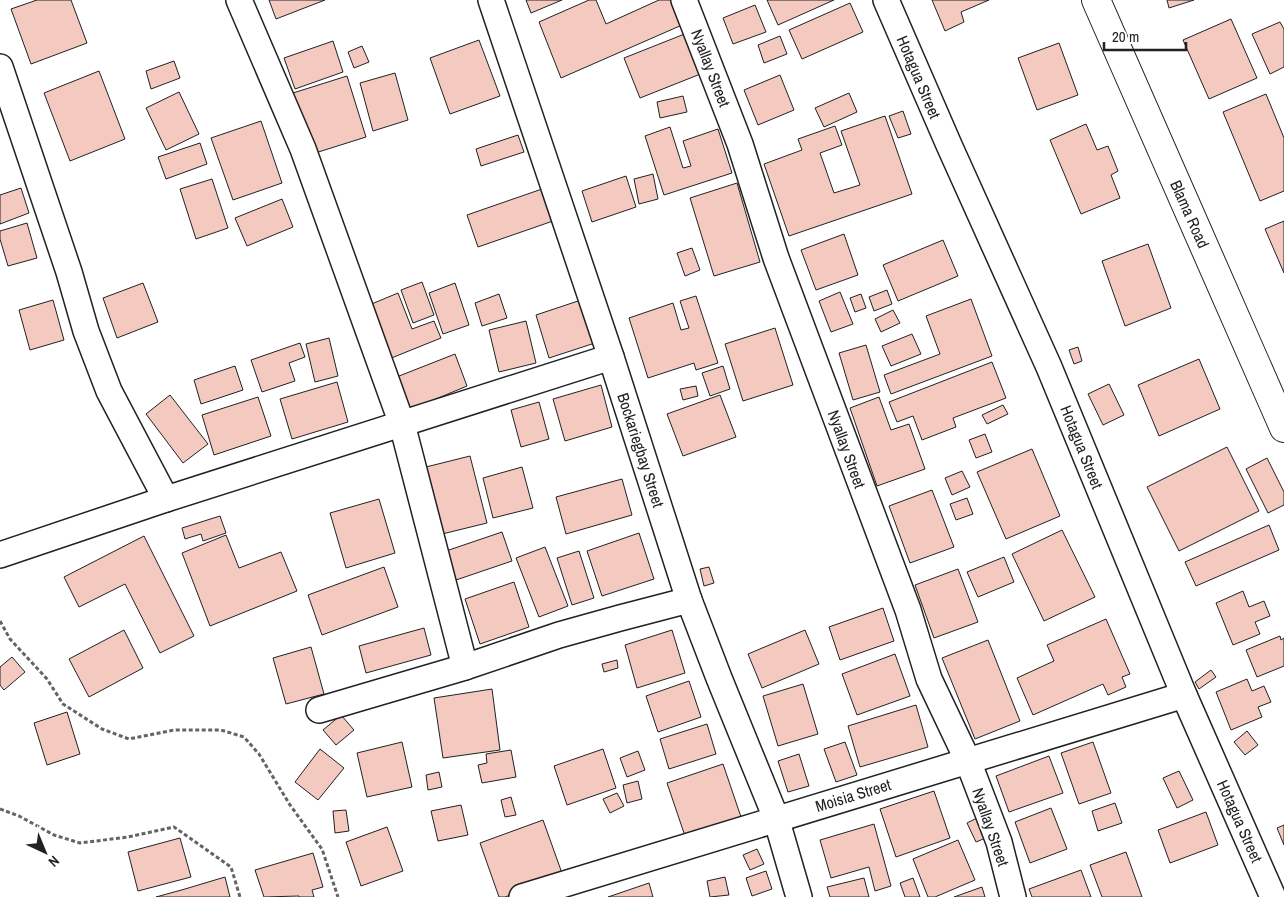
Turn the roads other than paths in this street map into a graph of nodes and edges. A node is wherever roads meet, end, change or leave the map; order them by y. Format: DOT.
graph roads {
  1 [pos="239,0"];
  2 [pos="491,0"];
  3 [pos="684,0"];
  4 [pos="886,0"];
  5 [pos="1096,0"];
  6 [pos="0,67"];
  7 [pos="611,357"];
  8 [pos="402,424"];
  9 [pos="1284,428"];
  10 [pos="166,498"];
  11 [pos="0,555"];
  12 [pos="689,600"];
  13 [pos="466,667"];
  14 [pos="1184,695"];
  15 [pos="319,710"];
  16 [pos="968,761"];
  17 [pos="776,818"];
  18 [pos="522,897"];
  19 [pos="799,897"];
  20 [pos="1013,897"];
  21 [pos="1273,897"];
  1 -- 8 [label="street"];
  2 -- 7 [label="street, Bockariegbay Street"];
  3 -- 16 [label="street, Nyallay Street"];
  4 -- 14 [label="street, Hotagua Street"];
  5 -- 9 [label="street, Blama Road"];
  6 -- 10 [label="street"];
  7 -- 8 [label="street"];
  7 -- 12 [label="street, Bockariegbay Street"];
  8 -- 10 [label="street"];
  8 -- 13 [label="street"];
  10 -- 11 [label="street"];
  12 -- 13 [label="street"];
  12 -- 17 [label="street, Bockariegbay Street"];
  13 -- 15 [label="street"];
  14 -- 16 [label="street, Moisia Street"];
  14 -- 21 [label="street, Hotagua Street"];
  16 -- 17 [label="street, Moisia Street"];
  16 -- 20 [label="street, Nyallay Street"];
  17 -- 18 [label="street, Moisia Street"];
  17 -- 19 [label="street, Bockariegbay Street"];
}
